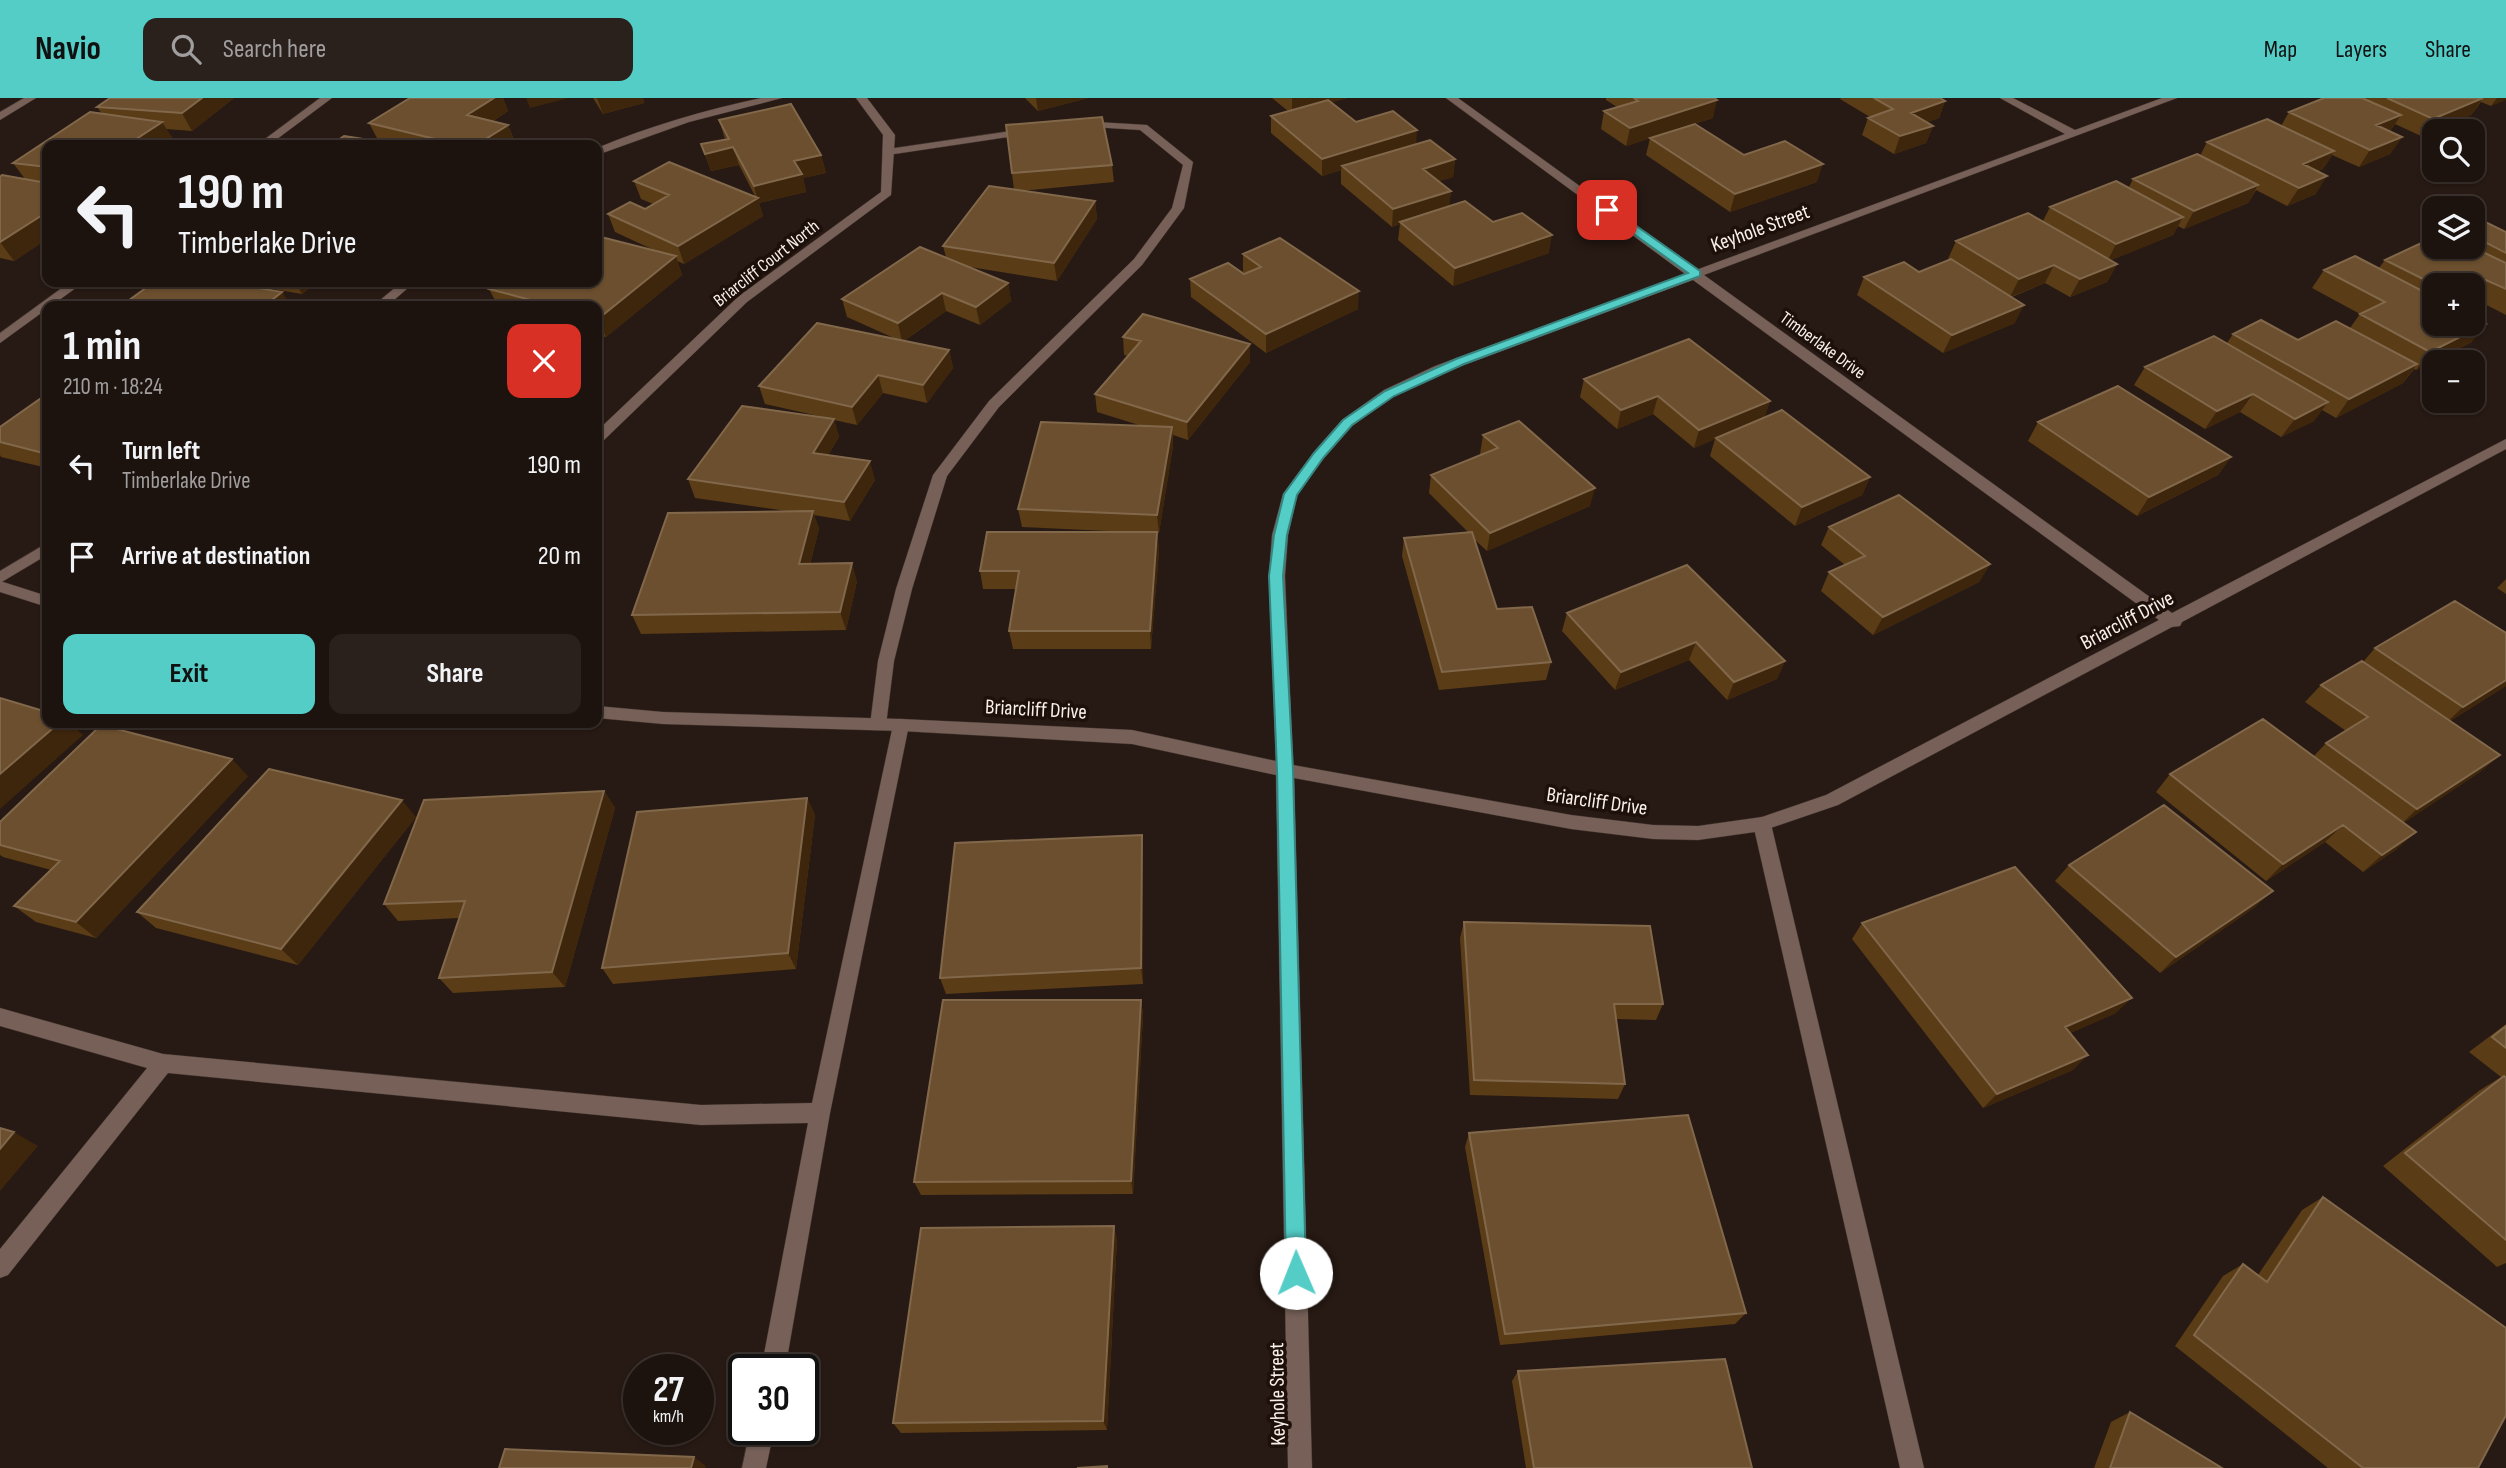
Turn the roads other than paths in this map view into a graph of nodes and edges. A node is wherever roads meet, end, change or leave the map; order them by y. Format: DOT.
graph roads {
  1 [pos="31,98"];
  2 [pos="327,98"];
  3 [pos="777,98"];
  4 [pos="862,98"];
  5 [pos="1451,98"];
  6 [pos="2005,98"];
  7 [pos="2172,98"];
  8 [pos="0,117"];
  9 [pos="2074,134"];
  10 [pos="269,140"];
  11 [pos="602,150"];
  12 [pos="888,152"];
  13 [pos="1696,274"];
  14 [pos="71,287"];
  15 [pos="404,287"];
  16 [pos="52,301"];
  17 [pos="385,301"];
  18 [pos="42,309"];
  19 [pos="0,340"];
  20 [pos="602,434"];
  21 [pos="2506,443"];
  22 [pos="42,551"];
  23 [pos="0,578"];
  24 [pos="0,586"];
  25 [pos="42,600"];
  26 [pos="2174,622"];
  27 [pos="602,712"];
  28 [pos="878,725"];
  29 [pos="901,725"];
  30 [pos="1285,770"];
  31 [pos="1762,824"];
  32 [pos="0,1017"];
  33 [pos="163,1063"];
  34 [pos="820,1113"];
  35 [pos="0,1267"];
  36 [pos="776,1354"];
  37 [pos="758,1445"];
  38 [pos="754,1468"];
  39 [pos="1300,1468"];
  40 [pos="1912,1468"];
  1 -- 8 [label="street"];
  2 -- 10 [label="street"];
  3 -- 11 [label="street"];
  4 -- 12 [label="street, Briarcliff Court North"];
  5 -- 13 [label="street, Timberlake Drive"];
  6 -- 9 [label="street"];
  7 -- 9 [label="street, Keyhole Street"];
  9 -- 13 [label="street, Keyhole Street"];
  12 -- 20 [label="street, Briarcliff Court North"];
  12 -- 28 [label="street"];
  13 -- 26 [label="street, Timberlake Drive"];
  13 -- 30 [label="street, Keyhole Street"];
  14 -- 16 [label="street"];
  15 -- 17 [label="street"];
  18 -- 19 [label="street"];
  21 -- 26 [label="street, Briarcliff Drive"];
  22 -- 23 [label="street"];
  24 -- 25 [label="street"];
  26 -- 31 [label="street, Briarcliff Drive"];
  27 -- 28 [label="street, Briarcliff Drive"];
  28 -- 29 [label="street, Briarcliff Drive"];
  29 -- 30 [label="street, Briarcliff Drive"];
  29 -- 34 [label="street"];
  30 -- 31 [label="street, Briarcliff Drive"];
  30 -- 39 [label="street, Keyhole Street"];
  31 -- 40 [label="street"];
  32 -- 33 [label="street"];
  33 -- 34 [label="street"];
  33 -- 35 [label="street"];
  34 -- 36 [label="street"];
  37 -- 38 [label="street"];
}
